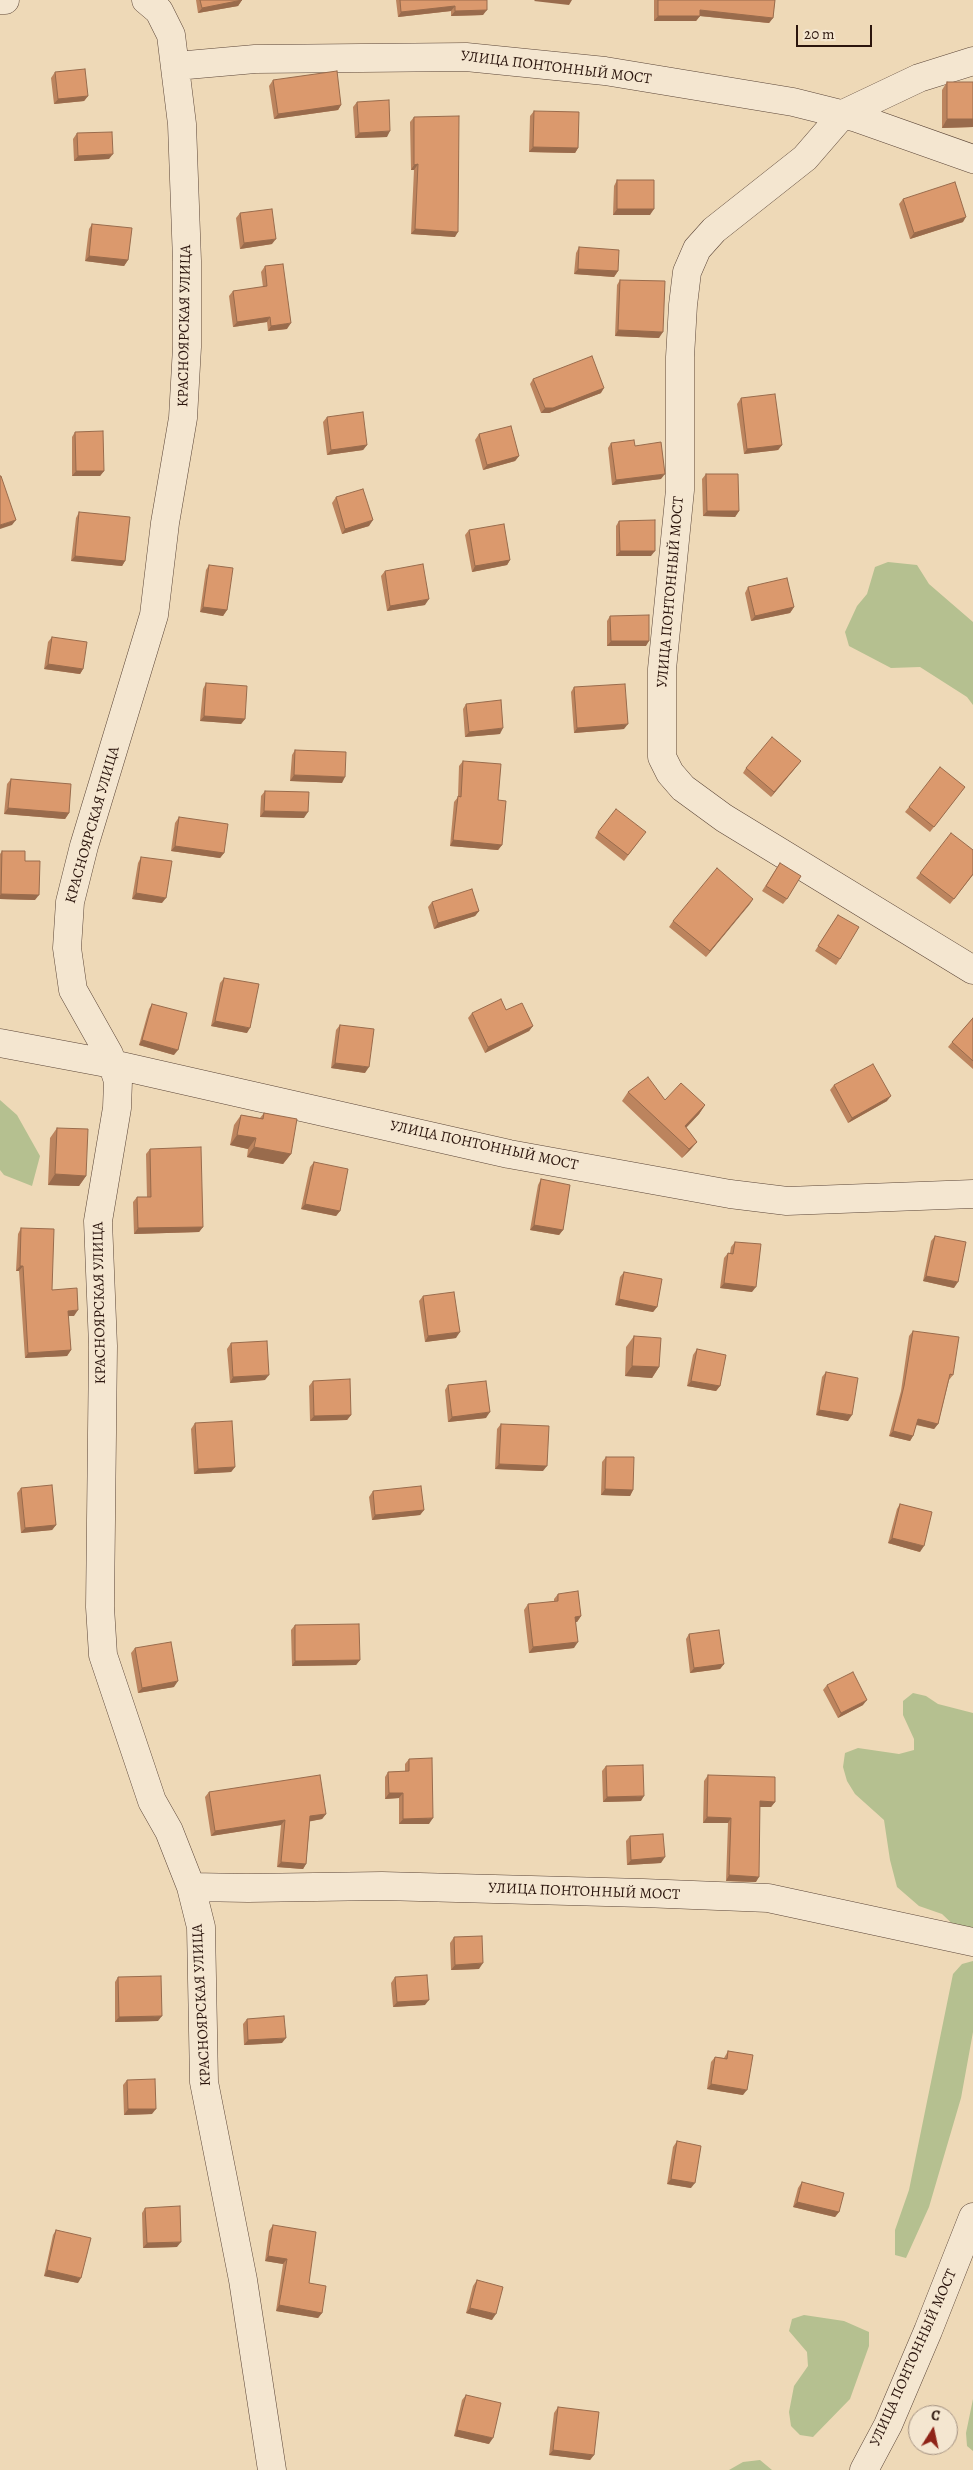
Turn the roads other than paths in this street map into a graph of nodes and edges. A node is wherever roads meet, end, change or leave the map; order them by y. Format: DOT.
graph roads {
  1 [pos="0,0"];
  2 [pos="5,0"];
  3 [pos="146,0"];
  4 [pos="973,61"];
  5 [pos="176,66"];
  6 [pos="843,114"];
  7 [pos="973,160"];
  8 [pos="973,970"];
  9 [pos="0,1043"];
  10 [pos="112,1064"];
  11 [pos="973,1194"];
  12 [pos="191,1887"];
  13 [pos="973,1942"];
  14 [pos="973,2217"];
  15 [pos="272,2470"];
  16 [pos="864,2470"];
  1 -- 2 [label="street"];
  3 -- 5 [label="street, КРАСНОЯРСКАЯ УЛИЦА"];
  4 -- 6 [label="street, УЛИЦА ПОНТОННЫЙ МОСТ"];
  5 -- 6 [label="street, УЛИЦА ПОНТОННЫЙ МОСТ"];
  5 -- 10 [label="street, КРАСНОЯРСКАЯ УЛИЦА"];
  6 -- 7 [label="street, УЛИЦА ПОНТОННЫЙ МОСТ"];
  6 -- 8 [label="street, УЛИЦА ПОНТОННЫЙ МОСТ"];
  9 -- 10 [label="street, УЛИЦА ПОНТОННЫЙ МОСТ"];
  10 -- 11 [label="street, УЛИЦА ПОНТОННЫЙ МОСТ"];
  10 -- 12 [label="street, КРАСНОЯРСКАЯ УЛИЦА"];
  12 -- 13 [label="street, УЛИЦА ПОНТОННЫЙ МОСТ"];
  12 -- 15 [label="street, КРАСНОЯРСКАЯ УЛИЦА"];
  14 -- 16 [label="street, УЛИЦА ПОНТОННЫЙ МОСТ"];
}
